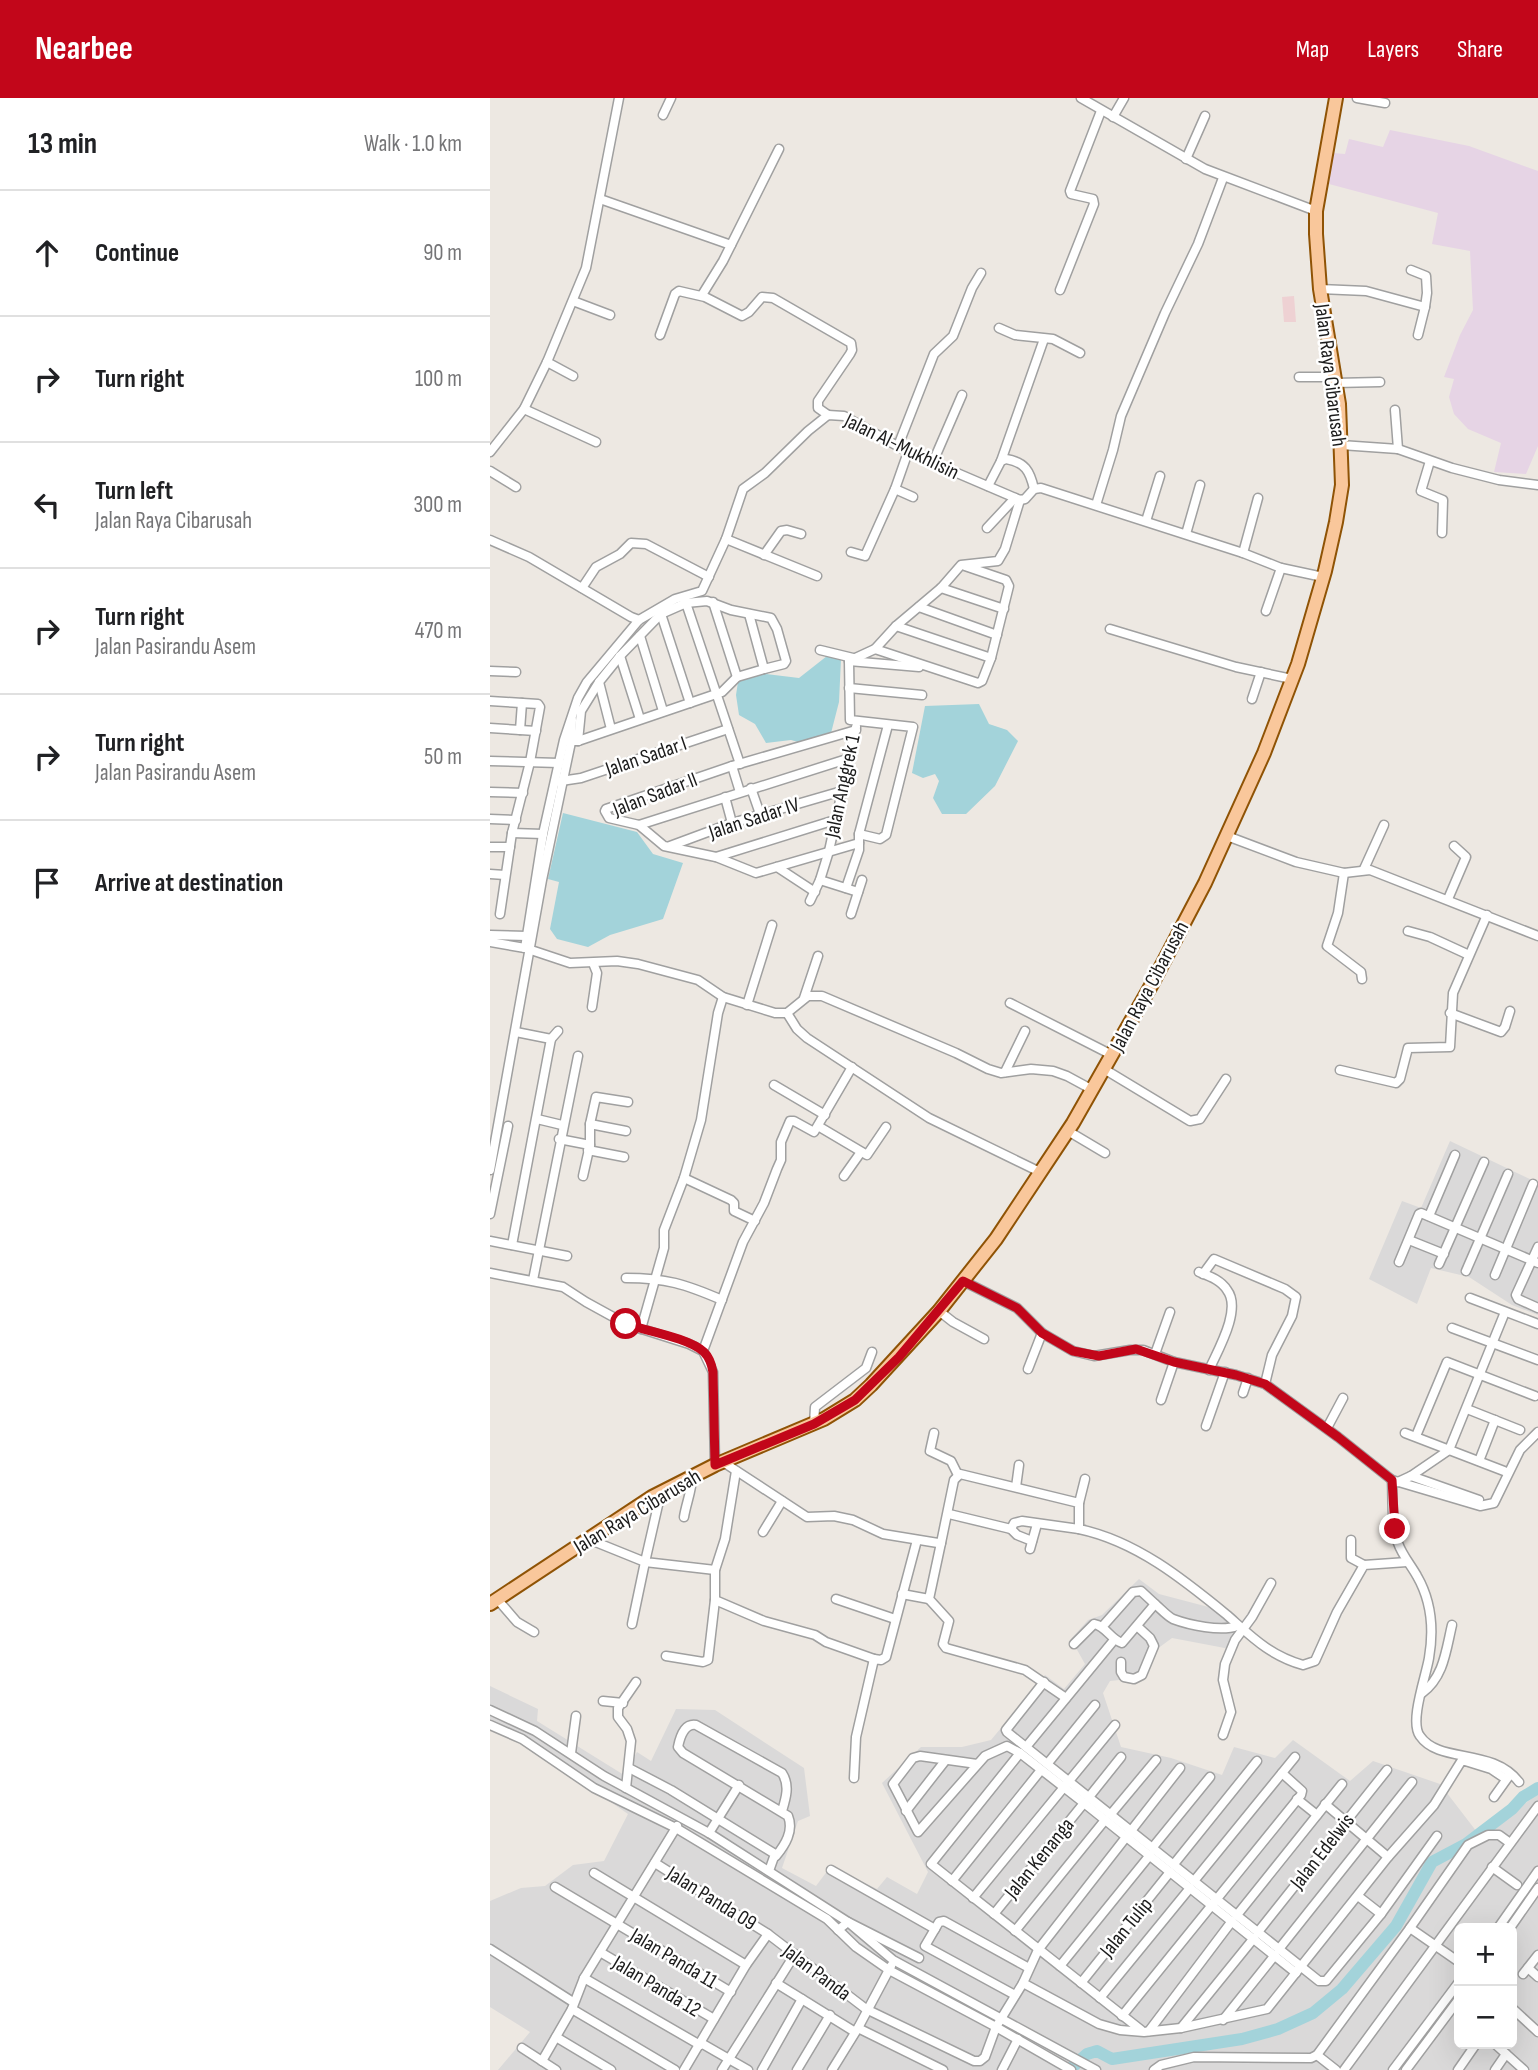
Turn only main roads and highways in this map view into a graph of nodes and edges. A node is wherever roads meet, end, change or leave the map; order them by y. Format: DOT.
graph roads {
  1 [pos="1336,98"];
  2 [pos="494,1602"];
  1 -- 2 [label="main road, Jalan Raya Cibarusah"];
}
